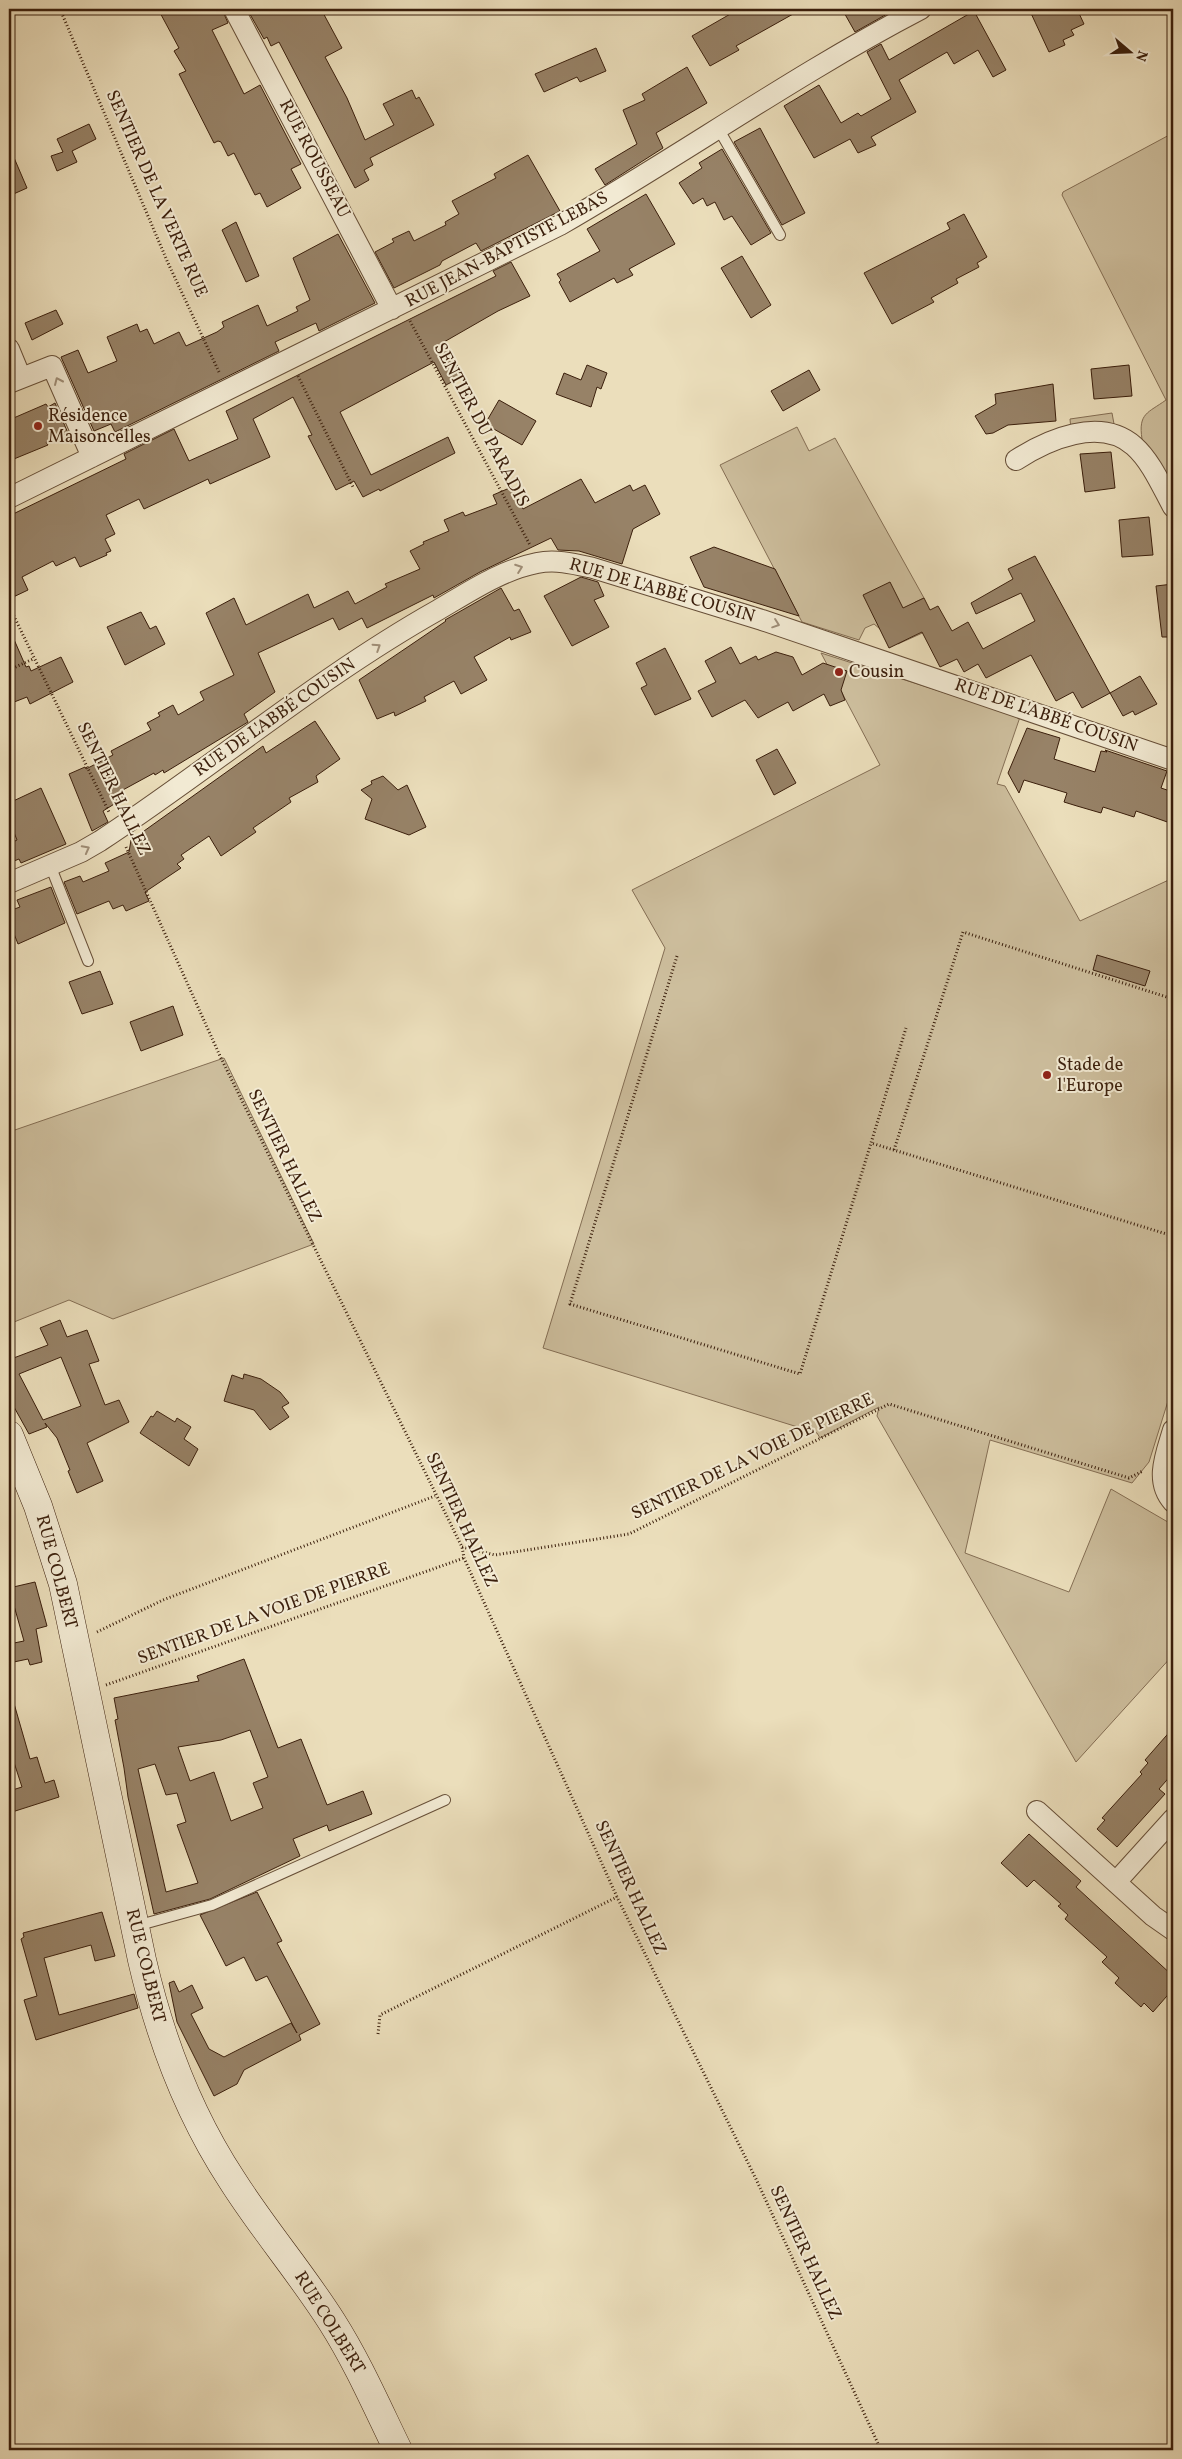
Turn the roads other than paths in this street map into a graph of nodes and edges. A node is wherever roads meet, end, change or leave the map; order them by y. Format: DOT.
graph roads {
  1 [pos="234,9"];
  2 [pos="921,9"];
  3 [pos="718,128"];
  4 [pos="780,235"];
  5 [pos="401,305"];
  6 [pos="9,349"];
  7 [pos="15,381"];
  8 [pos="92,457"];
  9 [pos="1016,460"];
  10 [pos="9,498"];
  11 [pos="1173,507"];
  12 [pos="1173,760"];
  13 [pos="50,865"];
  14 [pos="9,883"];
  15 [pos="88,961"];
  16 [pos="1173,1430"];
  17 [pos="9,1435"];
  18 [pos="1173,1502"];
  19 [pos="445,1800"];
  20 [pos="1037,1810"];
  21 [pos="1173,1819"];
  22 [pos="1116,1882"];
  23 [pos="135,1926"];
  24 [pos="1173,1930"];
  25 [pos="398,2450"];
  1 -- 5 [label="street, RUE ROUSSEAU"];
  2 -- 3 [label="street, RUE JEAN-BAPTISTE LEBAS"];
  3 -- 4 [label="lane"];
  3 -- 5 [label="street, RUE JEAN-BAPTISTE LEBAS"];
  5 -- 8 [label="street, RUE JEAN-BAPTISTE LEBAS"];
  6 -- 7 [label="street"];
  8 -- 7 [label="street, one-way"];
  8 -- 10 [label="street, RUE JEAN-BAPTISTE LEBAS"];
  9 -- 11 [label="street"];
  13 -- 12 [label="street, RUE DE L'ABBÉ COUSIN, one-way"];
  13 -- 14 [label="street, RUE DE L'ABBÉ COUSIN"];
  13 -- 15 [label="lane"];
  16 -- 18 [label="street"];
  17 -- 23 [label="main road, RUE COLBERT"];
  19 -- 23 [label="lane"];
  20 -- 22 [label="street"];
  21 -- 22 [label="street"];
  22 -- 24 [label="street"];
  23 -- 25 [label="main road, RUE COLBERT"];
}
